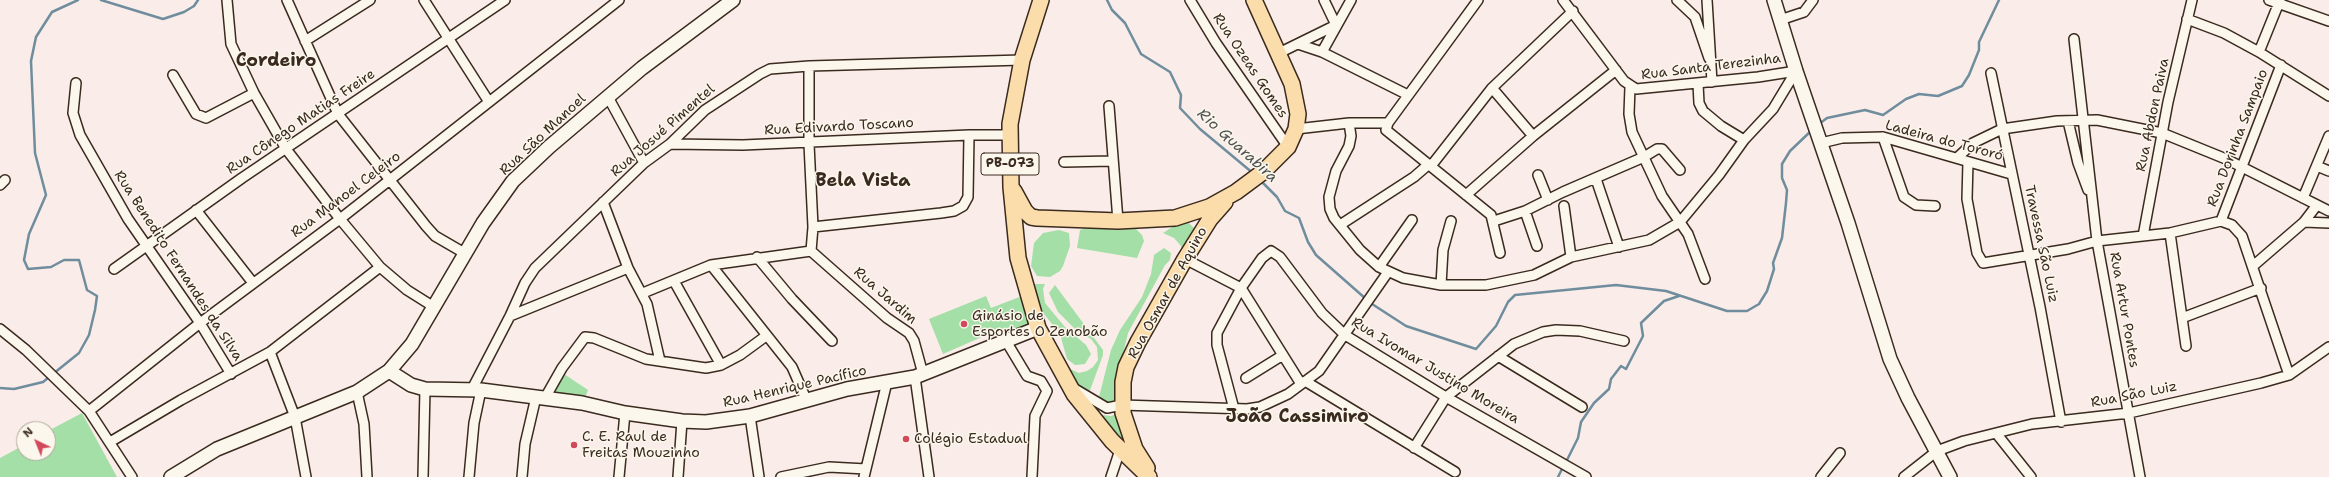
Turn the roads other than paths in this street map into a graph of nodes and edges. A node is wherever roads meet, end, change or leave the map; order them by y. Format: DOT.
graph roads {
  1 [pos="226,0"];
  2 [pos="287,0"];
  3 [pos="370,0"];
  4 [pos="424,0"];
  5 [pos="505,0"];
  6 [pos="619,0"];
  7 [pos="1041,0"];
  8 [pos="1190,0"];
  9 [pos="1254,0"];
  10 [pos="1324,0"];
  11 [pos="1351,0"];
  12 [pos="1478,0"];
  13 [pos="1563,0"];
  14 [pos="1677,0"];
  15 [pos="1707,0"];
  16 [pos="1774,0"];
  17 [pos="1812,0"];
  18 [pos="2192,0"];
  19 [pos="2269,0"];
  20 [pos="731,1"];
  21 [pos="2280,2"];
  22 [pos="1573,11"];
  23 [pos="2187,19"];
  24 [pos="1780,20"];
  25 [pos="2329,21"];
  26 [pos="1336,25"];
  27 [pos="447,39"];
  28 [pos="2074,39"];
  29 [pos="305,41"];
  30 [pos="1298,44"];
  31 [pos="1322,52"];
  32 [pos="2259,52"];
  33 [pos="1278,53"];
  34 [pos="1022,60"];
  35 [pos="1711,62"];
  36 [pos="809,66"];
  37 [pos="2281,66"];
  38 [pos="1616,70"];
  39 [pos="1796,71"];
  40 [pos="1991,73"];
  41 [pos="173,75"];
  42 [pos="1712,82"];
  43 [pos="76,83"];
  44 [pos="1698,84"];
  45 [pos="1630,87"];
  46 [pos="1492,88"];
  47 [pos="254,93"];
  48 [pos="1408,95"];
  49 [pos="2329,96"];
  50 [pos="608,97"];
  51 [pos="489,102"];
  52 [pos="1109,106"];
  53 [pos="338,114"];
  54 [pos="2083,120"];
  55 [pos="2068,121"];
  56 [pos="1349,123"];
  57 [pos="1387,125"];
  58 [pos="1296,129"];
  59 [pos="2002,129"];
  60 [pos="2162,133"];
  61 [pos="969,134"];
  62 [pos="1009,135"];
  63 [pos="1534,136"];
  64 [pos="2329,136"];
  65 [pos="1883,137"];
  66 [pos="1744,140"];
  67 [pos="1820,140"];
  68 [pos="670,144"];
  69 [pos="809,144"];
  70 [pos="1288,147"];
  71 [pos="286,148"];
  72 [pos="1644,157"];
  73 [pos="1957,158"];
  74 [pos="1112,161"];
  75 [pos="1064,162"];
  76 [pos="1968,162"];
  77 [pos="644,163"];
  78 [pos="1430,165"];
  79 [pos="2317,166"];
  80 [pos="2243,167"];
  81 [pos="1680,170"];
  82 [pos="2329,171"];
  83 [pos="2011,174"];
  84 [pos="1538,175"];
  85 [pos="1596,179"];
  86 [pos="1011,180"];
  87 [pos="388,181"];
  88 [pos="1241,188"];
  89 [pos="1466,195"];
  90 [pos="2091,195"];
  91 [pos="2303,198"];
  92 [pos="1548,200"];
  93 [pos="603,202"];
  94 [pos="2317,205"];
  95 [pos="1564,206"];
  96 [pos="1935,206"];
  97 [pos="196,210"];
  98 [pos="1525,211"];
  99 [pos="2329,211"];
  100 [pos="1191,214"];
  101 [pos="340,219"];
  102 [pos="1412,220"];
  103 [pos="1118,221"];
  104 [pos="1451,221"];
  105 [pos="1494,221"];
  106 [pos="2222,221"];
  107 [pos="1680,222"];
  108 [pos="2304,222"];
  109 [pos="2329,223"];
  110 [pos="1340,225"];
  111 [pos="814,227"];
  112 [pos="1203,230"];
  113 [pos="2170,233"];
  114 [pos="2143,236"];
  115 [pos="2097,241"];
  116 [pos="146,246"];
  117 [pos="1537,246"];
  118 [pos="1619,247"];
  119 [pos="811,251"];
  120 [pos="1500,253"];
  121 [pos="466,254"];
  122 [pos="2029,256"];
  123 [pos="757,257"];
  124 [pos="1571,257"];
  125 [pos="1185,259"];
  126 [pos="711,265"];
  127 [pos="2253,266"];
  128 [pos="380,267"];
  129 [pos="1379,267"];
  130 [pos="628,268"];
  131 [pos="114,269"];
  132 [pos="1388,272"];
  133 [pos="1705,279"];
  134 [pos="674,281"];
  135 [pos="253,283"];
  136 [pos="1440,285"];
  137 [pos="1241,288"];
  138 [pos="2261,288"];
  139 [pos="643,293"];
  140 [pos="434,307"];
  141 [pos="510,316"];
  142 [pos="2182,318"];
  143 [pos="200,323"];
  144 [pos="1038,328"];
  145 [pos="0,329"];
  146 [pos="1345,335"];
  147 [pos="766,336"];
  148 [pos="832,341"];
  149 [pos="1006,341"];
  150 [pos="1624,341"];
  151 [pos="2186,346"];
  152 [pos="2329,347"];
  153 [pos="270,352"];
  154 [pos="1283,355"];
  155 [pos="1498,356"];
  156 [pos="660,361"];
  157 [pos="721,365"];
  158 [pos="389,371"];
  159 [pos="231,374"];
  160 [pos="2289,375"];
  161 [pos="919,376"];
  162 [pos="1246,378"];
  163 [pos="887,382"];
  164 [pos="1067,383"];
  165 [pos="1303,383"];
  166 [pos="425,389"];
  167 [pos="476,391"];
  168 [pos="357,392"];
  169 [pos="1446,397"];
  170 [pos="540,398"];
  171 [pos="806,399"];
  172 [pos="1122,404"];
  173 [pos="1582,407"];
  174 [pos="1234,409"];
  175 [pos="89,411"];
  176 [pos="2129,412"];
  177 [pos="625,413"];
  178 [pos="750,416"];
  179 [pos="295,417"];
  180 [pos="682,421"];
  181 [pos="2061,422"];
  182 [pos="1996,433"];
  183 [pos="110,442"];
  184 [pos="1414,448"];
  185 [pos="1120,450"];
  186 [pos="1937,451"];
  187 [pos="1840,453"];
  188 [pos="1455,472"];
  189 [pos="865,473"];
  190 [pos="132,477"];
  191 [pos="171,477"];
  192 [pos="306,477"];
  193 [pos="367,477"];
  194 [pos="423,477"];
  195 [pos="469,477"];
  196 [pos="522,477"];
  197 [pos="619,477"];
  198 [pos="678,477"];
  199 [pos="759,477"];
  200 [pos="781,477"];
  201 [pos="929,477"];
  202 [pos="1032,477"];
  203 [pos="1111,477"];
  204 [pos="1149,477"];
  205 [pos="1154,477"];
  206 [pos="1586,477"];
  207 [pos="1821,477"];
  208 [pos="1904,477"];
  209 [pos="1950,477"];
  210 [pos="2031,477"];
  211 [pos="2140,477"];
  1 -- 47 [label="street"];
  2 -- 29 [label="street"];
  3 -- 29 [label="street"];
  4 -- 27 [label="street"];
  5 -- 27 [label="street, Rua Cônego Matias Freire"];
  6 -- 51 [label="street, Rua Manoel Celeiro"];
  7 -- 34 [label="main road, PB-073"];
  8 -- 70 [label="street, Rua Ozeas Gomes"];
  9 -- 33 [label="main road, Rua Osmar de Aquino"];
  10 -- 26 [label="street"];
  11 -- 26 [label="street"];
  12 -- 48 [label="street"];
  13 -- 22 [label="street"];
  14 -- 35 [label="street"];
  15 -- 35 [label="street"];
  16 -- 24 [label="main road"];
  17 -- 24 [label="street"];
  18 -- 23 [label="street, Rua Abdon Paiva"];
  19 -- 21 [label="street"];
  20 -- 50 [label="main road, Rua São Manoel"];
  21 -- 25 [label="street"];
  21 -- 32 [label="street"];
  22 -- 38 [label="street"];
  22 -- 46 [label="street"];
  23 -- 32 [label="street"];
  23 -- 60 [label="street, Rua Abdon Paiva"];
  24 -- 39 [label="main road"];
  26 -- 30 [label="street"];
  26 -- 31 [label="street"];
  27 -- 51 [label="street"];
  27 -- 53 [label="street, Rua Cônego Matias Freire"];
  28 -- 54 [label="street, Rua Artur Pontes"];
  29 -- 53 [label="street"];
  30 -- 31 [label="street"];
  30 -- 33 [label="street"];
  31 -- 48 [label="street"];
  32 -- 37 [label="street"];
  33 -- 58 [label="main road, Rua Osmar de Aquino"];
  34 -- 36 [label="street, Rua Josué Pimentel"];
  34 -- 62 [label="main road, PB-073"];
  35 -- 42 [label="street"];
  36 -- 68 [label="street, Rua Josué Pimentel"];
  36 -- 69 [label="street"];
  37 -- 49 [label="street"];
  37 -- 80 [label="street, Rua Dorinha Sampaio"];
  38 -- 45 [label="street"];
  38 -- 63 [label="street"];
  39 -- 42 [label="street, Rua Santa Terezinha"];
  39 -- 66 [label="street"];
  39 -- 67 [label="main road"];
  40 -- 59 [label="street, Travessa São Luiz"];
  41 -- 47 [label="street"];
  42 -- 44 [label="street, Rua Santa Terezinha"];
  43 -- 116 [label="street, Rua Benedito Fernandes da Silva"];
  44 -- 45 [label="street, Rua Santa Terezinha"];
  44 -- 66 [label="street"];
  45 -- 72 [label="street"];
  46 -- 63 [label="street"];
  46 -- 78 [label="street"];
  47 -- 71 [label="street"];
  48 -- 57 [label="street"];
  50 -- 77 [label="street"];
  50 -- 121 [label="main road, Rua São Manoel"];
  51 -- 87 [label="street, Rua Manoel Celeiro"];
  52 -- 74 [label="street"];
  53 -- 71 [label="street, Rua Cônego Matias Freire"];
  53 -- 87 [label="street"];
  54 -- 55 [label="street"];
  54 -- 60 [label="street"];
  54 -- 90 [label="street, Rua Artur Pontes"];
  55 -- 59 [label="street"];
  55 -- 90 [label="street, Rua Artur Pontes"];
  56 -- 57 [label="street"];
  56 -- 58 [label="street"];
  56 -- 110 [label="street"];
  57 -- 78 [label="street"];
  58 -- 70 [label="main road, Rua Osmar de Aquino"];
  59 -- 73 [label="street"];
  59 -- 83 [label="street, Travessa São Luiz"];
  60 -- 80 [label="street"];
  60 -- 114 [label="street, Rua Abdon Paiva"];
  61 -- 62 [label="street, Rua Edivardo Toscano"];
  61 -- 69 [label="street, Rua Edivardo Toscano"];
  61 -- 111 [label="street"];
  62 -- 86 [label="main road, PB-073"];
  63 -- 89 [label="street"];
  64 -- 79 [label="street"];
  65 -- 67 [label="street, Ladeira do Tororó"];
  65 -- 73 [label="street, Ladeira do Tororó"];
  65 -- 96 [label="street"];
  66 -- 107 [label="street"];
  67 -- 186 [label="main road"];
  68 -- 69 [label="street, Rua Edivardo Toscano"];
  68 -- 77 [label="street, Rua Josué Pimentel"];
  69 -- 111 [label="street"];
  70 -- 88 [label="main road, Rua Osmar de Aquino"];
  71 -- 97 [label="street, Rua Cônego Matias Freire"];
  71 -- 101 [label="street"];
  72 -- 81 [label="street"];
  72 -- 85 [label="street"];
  72 -- 107 [label="street"];
  73 -- 76 [label="street, Ladeira do Tororó"];
  74 -- 75 [label="street"];
  74 -- 103 [label="street"];
  76 -- 83 [label="street, Ladeira do Tororó"];
  76 -- 122 [label="street"];
  77 -- 93 [label="street, Rua Josué Pimentel"];
  78 -- 89 [label="street"];
  78 -- 110 [label="street"];
  79 -- 82 [label="street"];
  79 -- 91 [label="street"];
  80 -- 91 [label="street"];
  80 -- 106 [label="street, Rua Dorinha Sampaio"];
  83 -- 122 [label="street, Travessa São Luiz"];
  84 -- 92 [label="street"];
  85 -- 92 [label="street"];
  85 -- 118 [label="street"];
  86 -- 103 [label="main road, Rua Osmar de Aquino"];
  86 -- 144 [label="main road, PB-073"];
  87 -- 101 [label="street, Rua Manoel Celeiro"];
  87 -- 121 [label="street"];
  88 -- 100 [label="main road, Rua Osmar de Aquino"];
  88 -- 112 [label="main road, Rua Osmar de Aquino"];
  89 -- 105 [label="street"];
  90 -- 115 [label="street, Rua Artur Pontes"];
  91 -- 94 [label="street"];
  92 -- 98 [label="street"];
  93 -- 130 [label="street"];
  93 -- 141 [label="street, Rua Josué Pimentel"];
  94 -- 99 [label="street"];
  94 -- 108 [label="street"];
  95 -- 124 [label="street"];
  97 -- 116 [label="street, Rua Cônego Matias Freire"];
  97 -- 135 [label="street"];
  98 -- 105 [label="street"];
  98 -- 117 [label="street"];
  100 -- 103 [label="main road, Rua Osmar de Aquino"];
  100 -- 112 [label="main road"];
  101 -- 128 [label="street"];
  101 -- 135 [label="street, Rua Manoel Celeiro"];
  102 -- 129 [label="street"];
  104 -- 136 [label="street"];
  105 -- 120 [label="street"];
  106 -- 113 [label="street"];
  106 -- 127 [label="street"];
  107 -- 118 [label="street"];
  107 -- 133 [label="street"];
  108 -- 109 [label="street"];
  108 -- 127 [label="street"];
  110 -- 129 [label="street"];
  111 -- 119 [label="street"];
  112 -- 125 [label="main road, Rua Osmar de Aquino"];
  113 -- 114 [label="street"];
  113 -- 142 [label="street"];
  114 -- 115 [label="street"];
  115 -- 122 [label="street"];
  115 -- 176 [label="street, Rua Artur Pontes"];
  116 -- 131 [label="street, Rua Cônego Matias Freire"];
  116 -- 143 [label="street, Rua Benedito Fernandes da Silva"];
  118 -- 124 [label="street"];
  119 -- 123 [label="street"];
  119 -- 161 [label="street, Rua Jardim"];
  121 -- 140 [label="main road, Rua São Manoel"];
  122 -- 181 [label="street, Travessa São Luiz"];
  123 -- 126 [label="street"];
  123 -- 148 [label="street"];
  124 -- 136 [label="street"];
  125 -- 137 [label="street"];
  125 -- 172 [label="main road, Rua Osmar de Aquino"];
  126 -- 134 [label="street"];
  126 -- 147 [label="street"];
  127 -- 138 [label="street"];
  128 -- 140 [label="street"];
  128 -- 153 [label="street"];
  129 -- 132 [label="street"];
  130 -- 139 [label="street"];
  130 -- 141 [label="street"];
  132 -- 136 [label="street"];
  132 -- 146 [label="street"];
  134 -- 139 [label="street"];
  134 -- 157 [label="street"];
  135 -- 143 [label="street, Rua Manoel Celeiro"];
  137 -- 146 [label="street, Rua Ivomar Justino Moreira"];
  137 -- 154 [label="street"];
  137 -- 174 [label="street"];
  138 -- 142 [label="street"];
  138 -- 160 [label="street"];
  139 -- 156 [label="street"];
  140 -- 158 [label="main road, Rua São Manoel"];
  141 -- 167 [label="street, Rua Josué Pimentel"];
  142 -- 151 [label="street"];
  143 -- 159 [label="street, Rua Benedito Fernandes da Silva"];
  143 -- 175 [label="street, Rua Manoel Celeiro"];
  144 -- 149 [label="main road, Rua Henrique Pacífico"];
  144 -- 164 [label="main road, PB-073"];
  145 -- 175 [label="street"];
  146 -- 165 [label="street"];
  146 -- 169 [label="street, Rua Ivomar Justino Moreira"];
  147 -- 157 [label="street"];
  147 -- 171 [label="street"];
  149 -- 161 [label="main road, Rua Henrique Pacífico"];
  149 -- 202 [label="street"];
  150 -- 155 [label="street"];
  152 -- 160 [label="street, Rua São Luiz"];
  153 -- 159 [label="street"];
  153 -- 179 [label="street"];
  154 -- 162 [label="street"];
  154 -- 165 [label="street"];
  155 -- 169 [label="street"];
  155 -- 173 [label="street"];
  156 -- 157 [label="street"];
  156 -- 170 [label="street"];
  158 -- 166 [label="main road, Rua Henrique Pacífico"];
  158 -- 168 [label="main road, Rua São Manoel"];
  159 -- 183 [label="street"];
  160 -- 176 [label="street, Rua São Luiz"];
  161 -- 163 [label="main road, Rua Henrique Pacífico"];
  161 -- 201 [label="street, Rua Jardim"];
  163 -- 171 [label="main road, Rua Henrique Pacífico"];
  163 -- 189 [label="street"];
  164 -- 172 [label="street"];
  164 -- 185 [label="main road, PB-073"];
  165 -- 174 [label="street"];
  165 -- 184 [label="street"];
  166 -- 167 [label="main road, Rua Henrique Pacífico"];
  166 -- 194 [label="street"];
  167 -- 170 [label="main road, Rua Henrique Pacífico"];
  167 -- 195 [label="street, Rua Josué Pimentel"];
  168 -- 179 [label="main road, Rua São Manoel"];
  168 -- 193 [label="street"];
  169 -- 184 [label="street"];
  169 -- 206 [label="street, Rua Ivomar Justino Moreira"];
  170 -- 177 [label="main road, Rua Henrique Pacífico"];
  170 -- 196 [label="street"];
  171 -- 178 [label="main road, Rua Henrique Pacífico"];
  172 -- 174 [label="street"];
  172 -- 205 [label="main road, Rua Osmar de Aquino"];
  175 -- 183 [label="street"];
  176 -- 181 [label="street, Rua São Luiz"];
  176 -- 211 [label="street, Rua Artur Pontes"];
  177 -- 180 [label="main road, Rua Henrique Pacífico"];
  177 -- 197 [label="street"];
  178 -- 180 [label="main road, Rua Henrique Pacífico"];
  178 -- 199 [label="street"];
  179 -- 191 [label="main road, Rua São Manoel"];
  179 -- 192 [label="street"];
  180 -- 198 [label="street"];
  181 -- 182 [label="street, Rua São Luiz"];
  182 -- 186 [label="street, Rua São Luiz"];
  182 -- 210 [label="street"];
  183 -- 190 [label="street"];
  184 -- 188 [label="street"];
  185 -- 203 [label="street"];
  185 -- 204 [label="main road, PB-073"];
  186 -- 208 [label="street, Rua São Luiz"];
  186 -- 209 [label="main road"];
  187 -- 207 [label="street"];
  189 -- 200 [label="street"];
}
